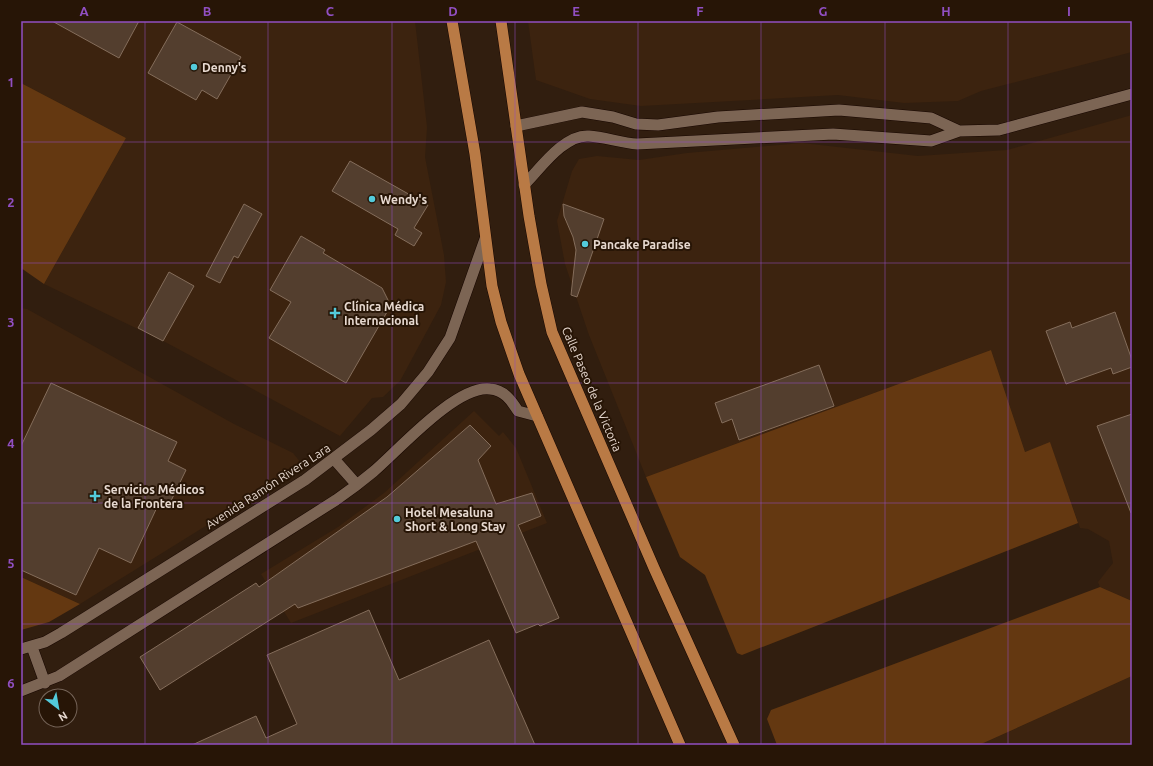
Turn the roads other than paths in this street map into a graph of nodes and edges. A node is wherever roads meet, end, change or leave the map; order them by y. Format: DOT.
graph roads {
  1 [pos="452,21"];
  2 [pos="501,21"];
  3 [pos="1132,94"];
  4 [pos="516,126"];
  5 [pos="959,131"];
  6 [pos="524,185"];
  7 [pos="485,239"];
  8 [pos="537,416"];
  9 [pos="334,459"];
  10 [pos="357,485"];
  11 [pos="32,647"];
  12 [pos="21,649"];
  13 [pos="45,683"];
  14 [pos="21,690"];
  15 [pos="680,745"];
  16 [pos="734,745"];
  1 -- 7 [label="main road"];
  2 -- 4 [label="main road, Calle Paseo de la Victoria"];
  3 -- 5 [label="street"];
  4 -- 5 [label="street"];
  4 -- 6 [label="main road, Calle Paseo de la Victoria"];
  5 -- 6 [label="street"];
  6 -- 16 [label="main road, Calle Paseo de la Victoria"];
  7 -- 8 [label="main road"];
  7 -- 9 [label="street, Avenida Ramón Rivera Lara"];
  8 -- 10 [label="street"];
  8 -- 15 [label="main road"];
  9 -- 10 [label="street"];
  9 -- 11 [label="street, Avenida Ramón Rivera Lara"];
  10 -- 13 [label="street"];
  11 -- 12 [label="street, Avenida Ramón Rivera Lara"];
  11 -- 13 [label="street"];
  13 -- 14 [label="street"];
}
